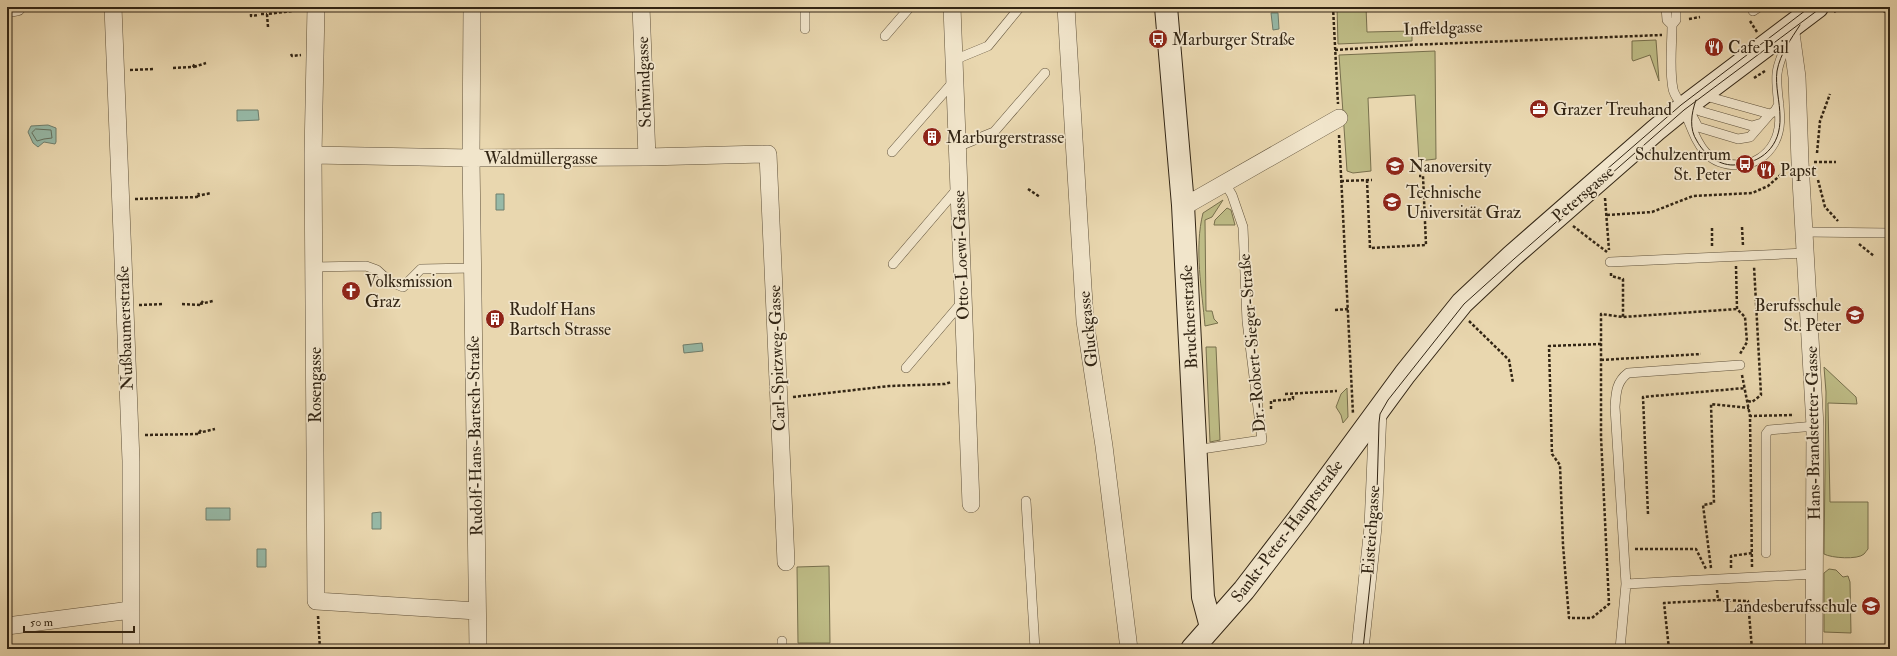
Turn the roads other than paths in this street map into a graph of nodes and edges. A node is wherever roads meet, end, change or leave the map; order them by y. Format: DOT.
graph roads {
  1 [pos="17,7"];
  2 [pos="113,7"];
  3 [pos="472,7"];
  4 [pos="641,7"];
  5 [pos="805,7"];
  6 [pos="910,7"];
  7 [pos="952,7"];
  8 [pos="1020,7"];
  9 [pos="1066,7"];
  10 [pos="1166,7"];
  11 [pos="1666,7"];
  12 [pos="1676,7"];
  13 [pos="1817,7"];
  14 [pos="316,8"];
  15 [pos="7,10"];
  16 [pos="1790,26"];
  17 [pos="805,29"];
  18 [pos="1672,29"];
  19 [pos="885,36"];
  20 [pos="954,60"];
  21 [pos="1045,73"];
  22 [pos="954,81"];
  23 [pos="1690,102"];
  24 [pos="1779,104"];
  25 [pos="1770,114"];
  26 [pos="1339,118"];
  27 [pos="1762,123"];
  28 [pos="957,147"];
  29 [pos="892,152"];
  30 [pos="768,154"];
  31 [pos="313,155"];
  32 [pos="647,157"];
  33 [pos="471,158"];
  34 [pos="1225,183"];
  35 [pos="958,188"];
  36 [pos="1183,205"];
  37 [pos="1805,232"];
  38 [pos="1890,233"];
  39 [pos="1806,253"];
  40 [pos="1610,258"];
  41 [pos="893,264"];
  42 [pos="314,267"];
  43 [pos="473,268"];
  44 [pos="963,301"];
  45 [pos="1740,365"];
  46 [pos="906,368"];
  47 [pos="1378,411"];
  48 [pos="1815,426"];
  49 [pos="1195,450"];
  50 [pos="1026,501"];
  51 [pos="971,504"];
  52 [pos="1766,552"];
  53 [pos="786,562"];
  54 [pos="1810,574"];
  55 [pos="1626,584"];
  56 [pos="130,610"];
  57 [pos="477,611"];
  58 [pos="7,626"];
  59 [pos="1211,626"];
  60 [pos="131,649"];
  61 [pos="478,649"];
  62 [pos="1035,649"];
  63 [pos="1130,649"];
  64 [pos="1192,649"];
  65 [pos="1360,649"];
  66 [pos="1620,649"];
  67 [pos="1814,649"];
  1 -- 15 [label="street"];
  2 -- 56 [label="street, Nußbaumerstraße"];
  3 -- 33 [label="street, Rudolf-Hans-Bartsch-Straße"];
  4 -- 32 [label="street, Schwindgasse"];
  5 -- 17 [label="lane"];
  6 -- 19 [label="lane"];
  7 -- 20 [label="street, Otto-Loewi-Gasse"];
  8 -- 20 [label="lane"];
  9 -- 63 [label="street, Gluckgasse"];
  10 -- 36 [label="main road, Brucknerstraße"];
  11 -- 18 [label="lane"];
  12 -- 18 [label="lane"];
  13 -- 16 [label="main road, Petersgasse"];
  14 -- 31 [label="street, Rosengasse"];
  16 -- 23 [label="main road, Petersgasse"];
  16 -- 24 [label="lane"];
  16 -- 37 [label="street, Hans-Brandstetter-Gasse"];
  18 -- 23 [label="lane"];
  20 -- 22 [label="street, Otto-Loewi-Gasse"];
  21 -- 28 [label="lane"];
  22 -- 28 [label="street, Otto-Loewi-Gasse"];
  22 -- 29 [label="lane"];
  23 -- 24 [label="lane"];
  23 -- 25 [label="lane"];
  23 -- 27 [label="lane"];
  23 -- 27 [label="lane"];
  23 -- 47 [label="main road, Petersgasse"];
  24 -- 25 [label="lane"];
  25 -- 27 [label="lane"];
  26 -- 34 [label="street"];
  28 -- 35 [label="street, Otto-Loewi-Gasse"];
  30 -- 32 [label="street, Waldmüllergasse"];
  30 -- 53 [label="street, Carl-Spitzweg-Gasse"];
  31 -- 33 [label="street, Waldmüllergasse"];
  31 -- 42 [label="street, Rosengasse"];
  32 -- 33 [label="street, Waldmüllergasse"];
  33 -- 43 [label="street, Rudolf-Hans-Bartsch-Straße"];
  34 -- 36 [label="street"];
  34 -- 49 [label="lane, Dr.-Robert-Sieger-Straße"];
  35 -- 41 [label="lane"];
  35 -- 44 [label="street, Otto-Loewi-Gasse"];
  36 -- 49 [label="main road, Brucknerstraße"];
  37 -- 38 [label="lane"];
  37 -- 39 [label="street, Hans-Brandstetter-Gasse"];
  39 -- 40 [label="lane"];
  39 -- 48 [label="street, Hans-Brandstetter-Gasse"];
  42 -- 43 [label="lane"];
  42 -- 57 [label="street, Rosengasse"];
  43 -- 57 [label="street, Rudolf-Hans-Bartsch-Straße"];
  44 -- 46 [label="lane"];
  44 -- 51 [label="street, Otto-Loewi-Gasse"];
  45 -- 55 [label="lane"];
  47 -- 59 [label="main road, Sankt-Peter-Hauptstraße"];
  47 -- 65 [label="street, Eisteichgasse"];
  48 -- 52 [label="lane"];
  48 -- 54 [label="street, Hans-Brandstetter-Gasse"];
  49 -- 59 [label="main road, Brucknerstraße"];
  50 -- 62 [label="lane"];
  54 -- 55 [label="lane"];
  54 -- 67 [label="street, Hans-Brandstetter-Gasse"];
  55 -- 66 [label="lane"];
  56 -- 58 [label="street"];
  56 -- 60 [label="street, Nußbaumerstraße"];
  57 -- 61 [label="street, Rudolf-Hans-Bartsch-Straße"];
  59 -- 64 [label="main road, Sankt-Peter-Hauptstraße"];
}
